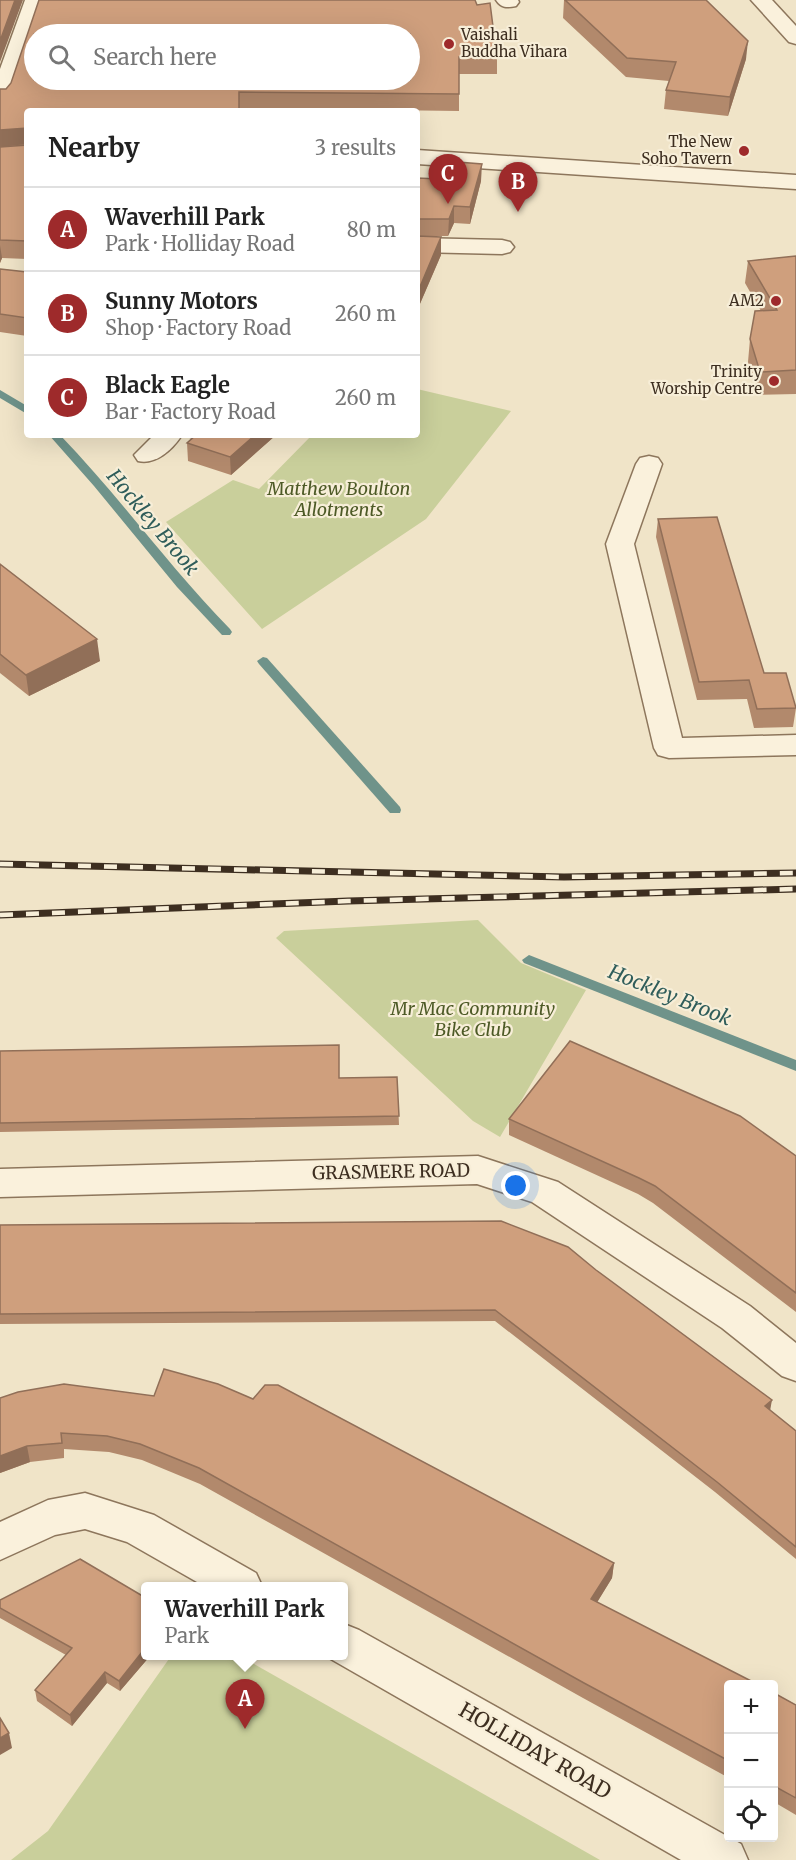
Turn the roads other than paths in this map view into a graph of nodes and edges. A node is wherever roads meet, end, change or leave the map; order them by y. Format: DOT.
graph roads {
  1 [pos="35,0"];
  2 [pos="761,0"];
  3 [pos="26,24"];
  4 [pos="24,31"];
  5 [pos="796,38"];
  6 [pos="0,98"];
  7 [pos="420,157"];
  8 [pos="796,182"];
  9 [pos="420,245"];
  10 [pos="502,247"];
  11 [pos="166,438"];
  12 [pos="147,455"];
  13 [pos="649,464"];
  14 [pos="796,745"];
  15 [pos="0,1183"];
  16 [pos="796,1365"];
  17 [pos="0,1542"];
  18 [pos="232,1582"];
  19 [pos="348,1646"];
  20 [pos="725,1860"];
  1 -- 3 [label="street"];
  2 -- 5 [label="street"];
  4 -- 6 [label="street"];
  7 -- 8 [label="street"];
  9 -- 10 [label="street"];
  11 -- 12 [label="street"];
  13 -- 14 [label="street"];
  15 -- 16 [label="street, GRASMERE ROAD"];
  17 -- 18 [label="street"];
  19 -- 20 [label="street, HOLLIDAY ROAD"];
}
